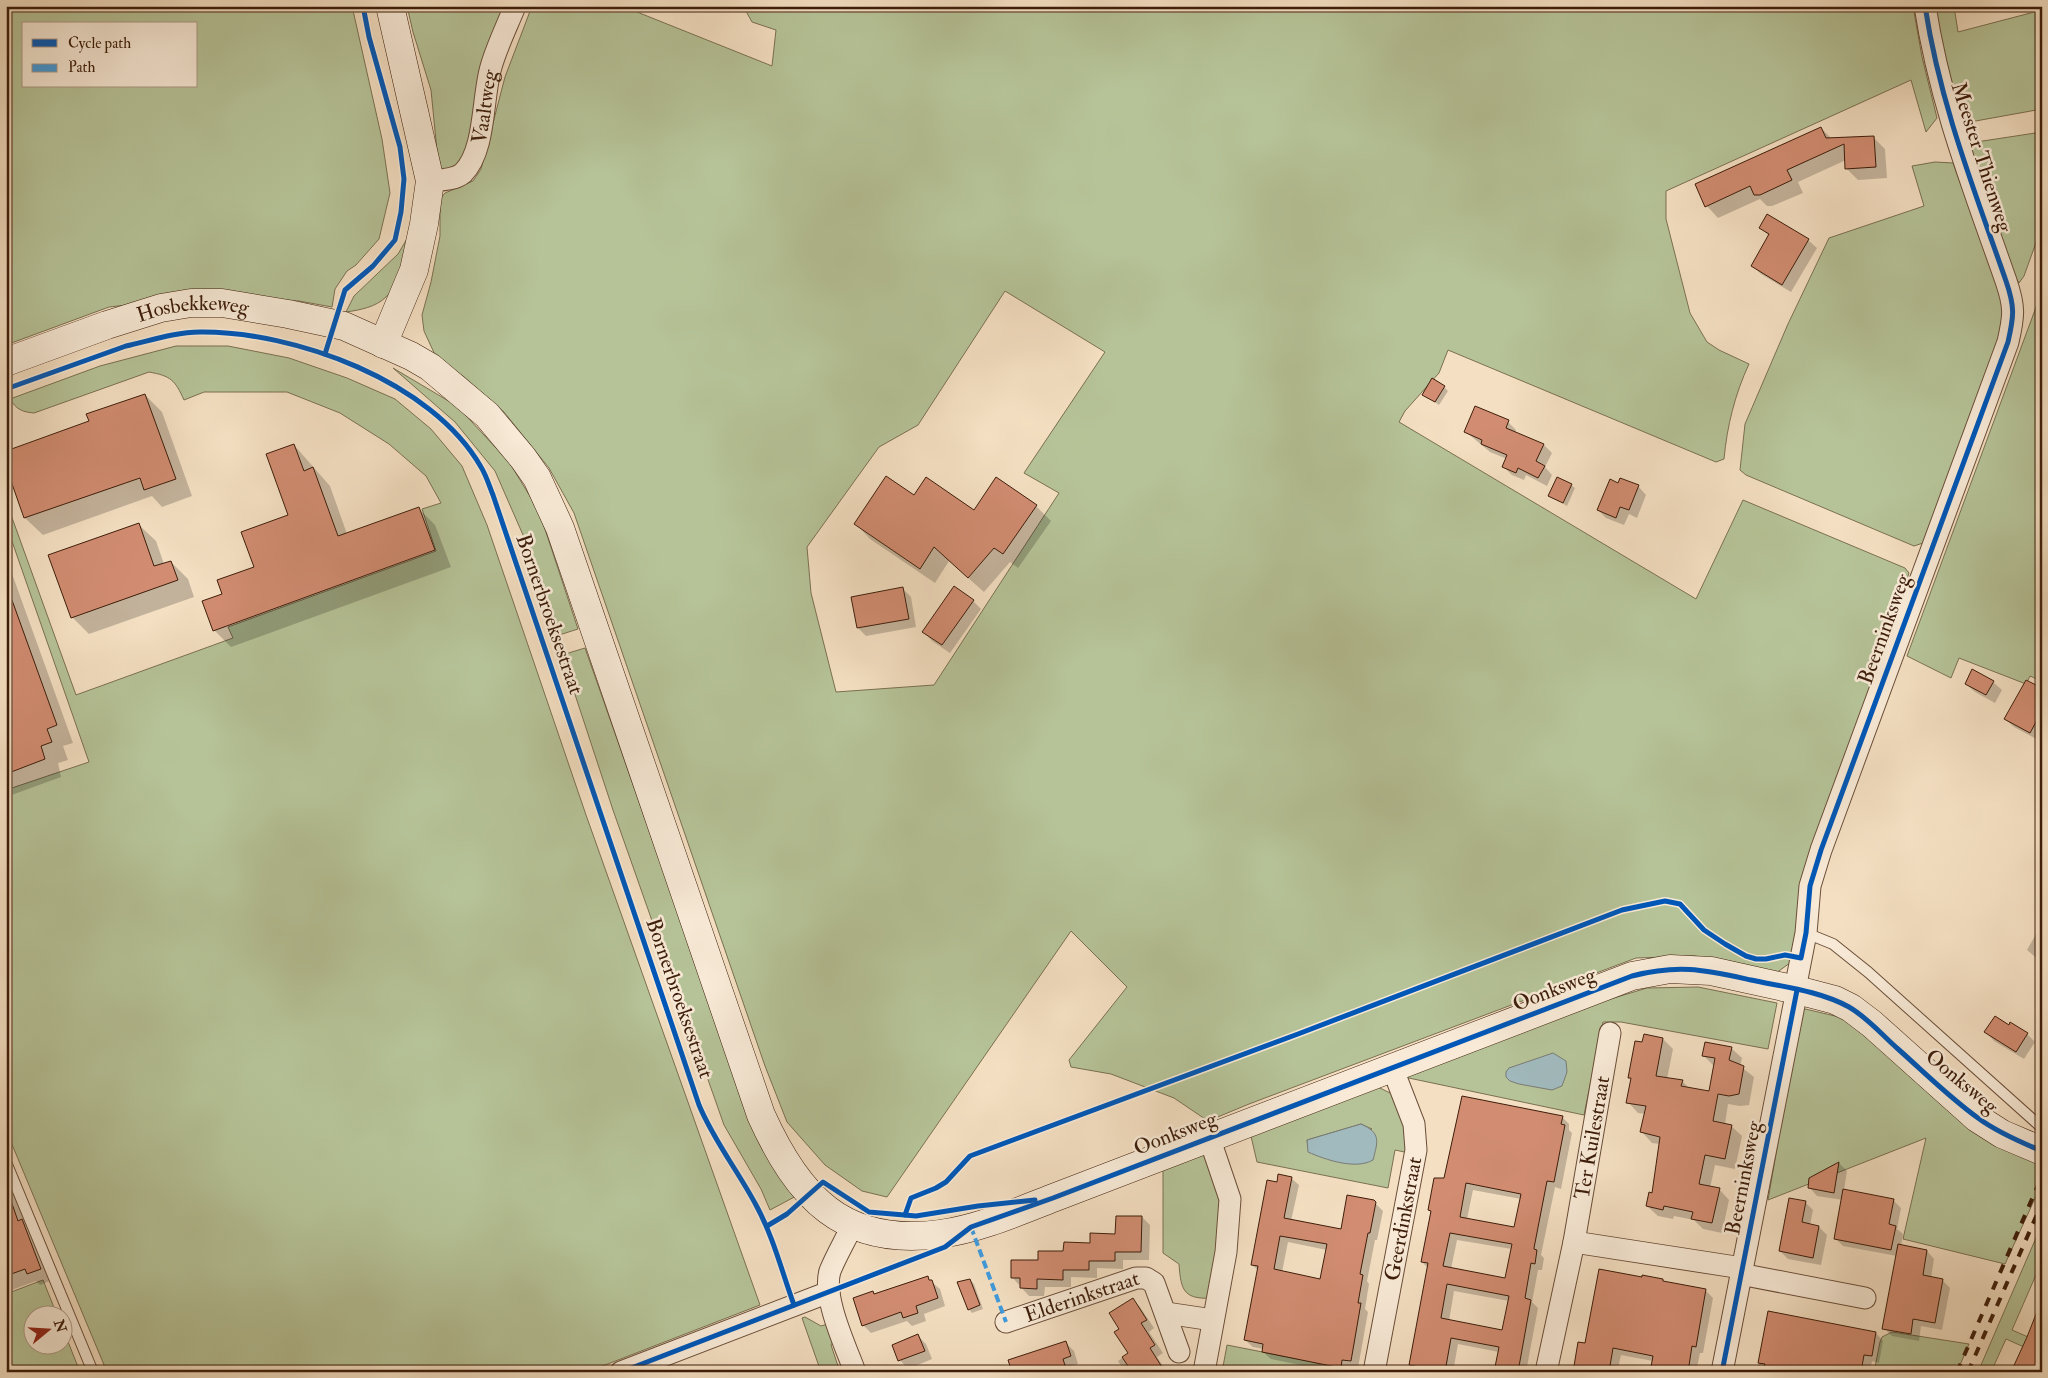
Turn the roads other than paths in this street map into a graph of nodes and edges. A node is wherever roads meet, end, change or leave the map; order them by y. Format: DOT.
graph roads {
  1 [pos="390,6"];
  2 [pos="515,6"];
  3 [pos="1925,6"];
  4 [pos="430,181"];
  5 [pos="2014,315"];
  6 [pos="383,344"];
  7 [pos="6,362"];
  8 [pos="1806,933"];
  9 [pos="1797,990"];
  10 [pos="1610,1033"];
  11 [pos="1392,1067"];
  12 [pos="1209,1137"];
  13 [pos="2041,1139"];
  14 [pos="6,1162"];
  15 [pos="852,1226"];
  16 [pos="1574,1242"];
  17 [pos="1741,1271"];
  18 [pos="830,1292"];
  19 [pos="1864,1298"];
  20 [pos="1166,1313"];
  21 [pos="1213,1320"];
  22 [pos="1006,1322"];
  23 [pos="1179,1352"];
  24 [pos="93,1372"];
  25 [pos="621,1372"];
  26 [pos="855,1372"];
  27 [pos="1204,1372"];
  28 [pos="1374,1372"];
  29 [pos="1546,1372"];
  30 [pos="1722,1372"];
  1 -- 4 [label="main road"];
  2 -- 4 [label="street, Vaaltweg"];
  3 -- 5 [label="street, Meester Thienweg"];
  4 -- 6 [label="main road"];
  5 -- 8 [label="street, Beerninksweg"];
  6 -- 7 [label="main road, Hosbekkeweg"];
  6 -- 15 [label="main road, Bornerbroeksestraat"];
  8 -- 9 [label="street, Beerninksweg"];
  8 -- 13 [label="lane, Oonksweg"];
  9 -- 11 [label="main road, Oonksweg"];
  9 -- 13 [label="main road, Oonksweg"];
  9 -- 17 [label="street, Beerninksweg"];
  10 -- 16 [label="street, Ter Kuilestraat"];
  11 -- 12 [label="main road, Oonksweg"];
  11 -- 28 [label="street, Geerdinkstraat"];
  12 -- 15 [label="main road, Oonksweg"];
  12 -- 21 [label="street"];
  14 -- 24 [label="lane"];
  15 -- 18 [label="street"];
  16 -- 17 [label="street"];
  16 -- 29 [label="street, Ter Kuilestraat"];
  17 -- 19 [label="street"];
  17 -- 30 [label="street, Beerninksweg"];
  18 -- 25 [label="street"];
  18 -- 26 [label="street"];
  20 -- 21 [label="street, Elderinkstraat"];
  20 -- 22 [label="street, Elderinkstraat"];
  20 -- 23 [label="street, Elderinkstraat"];
  21 -- 27 [label="street"];
}
